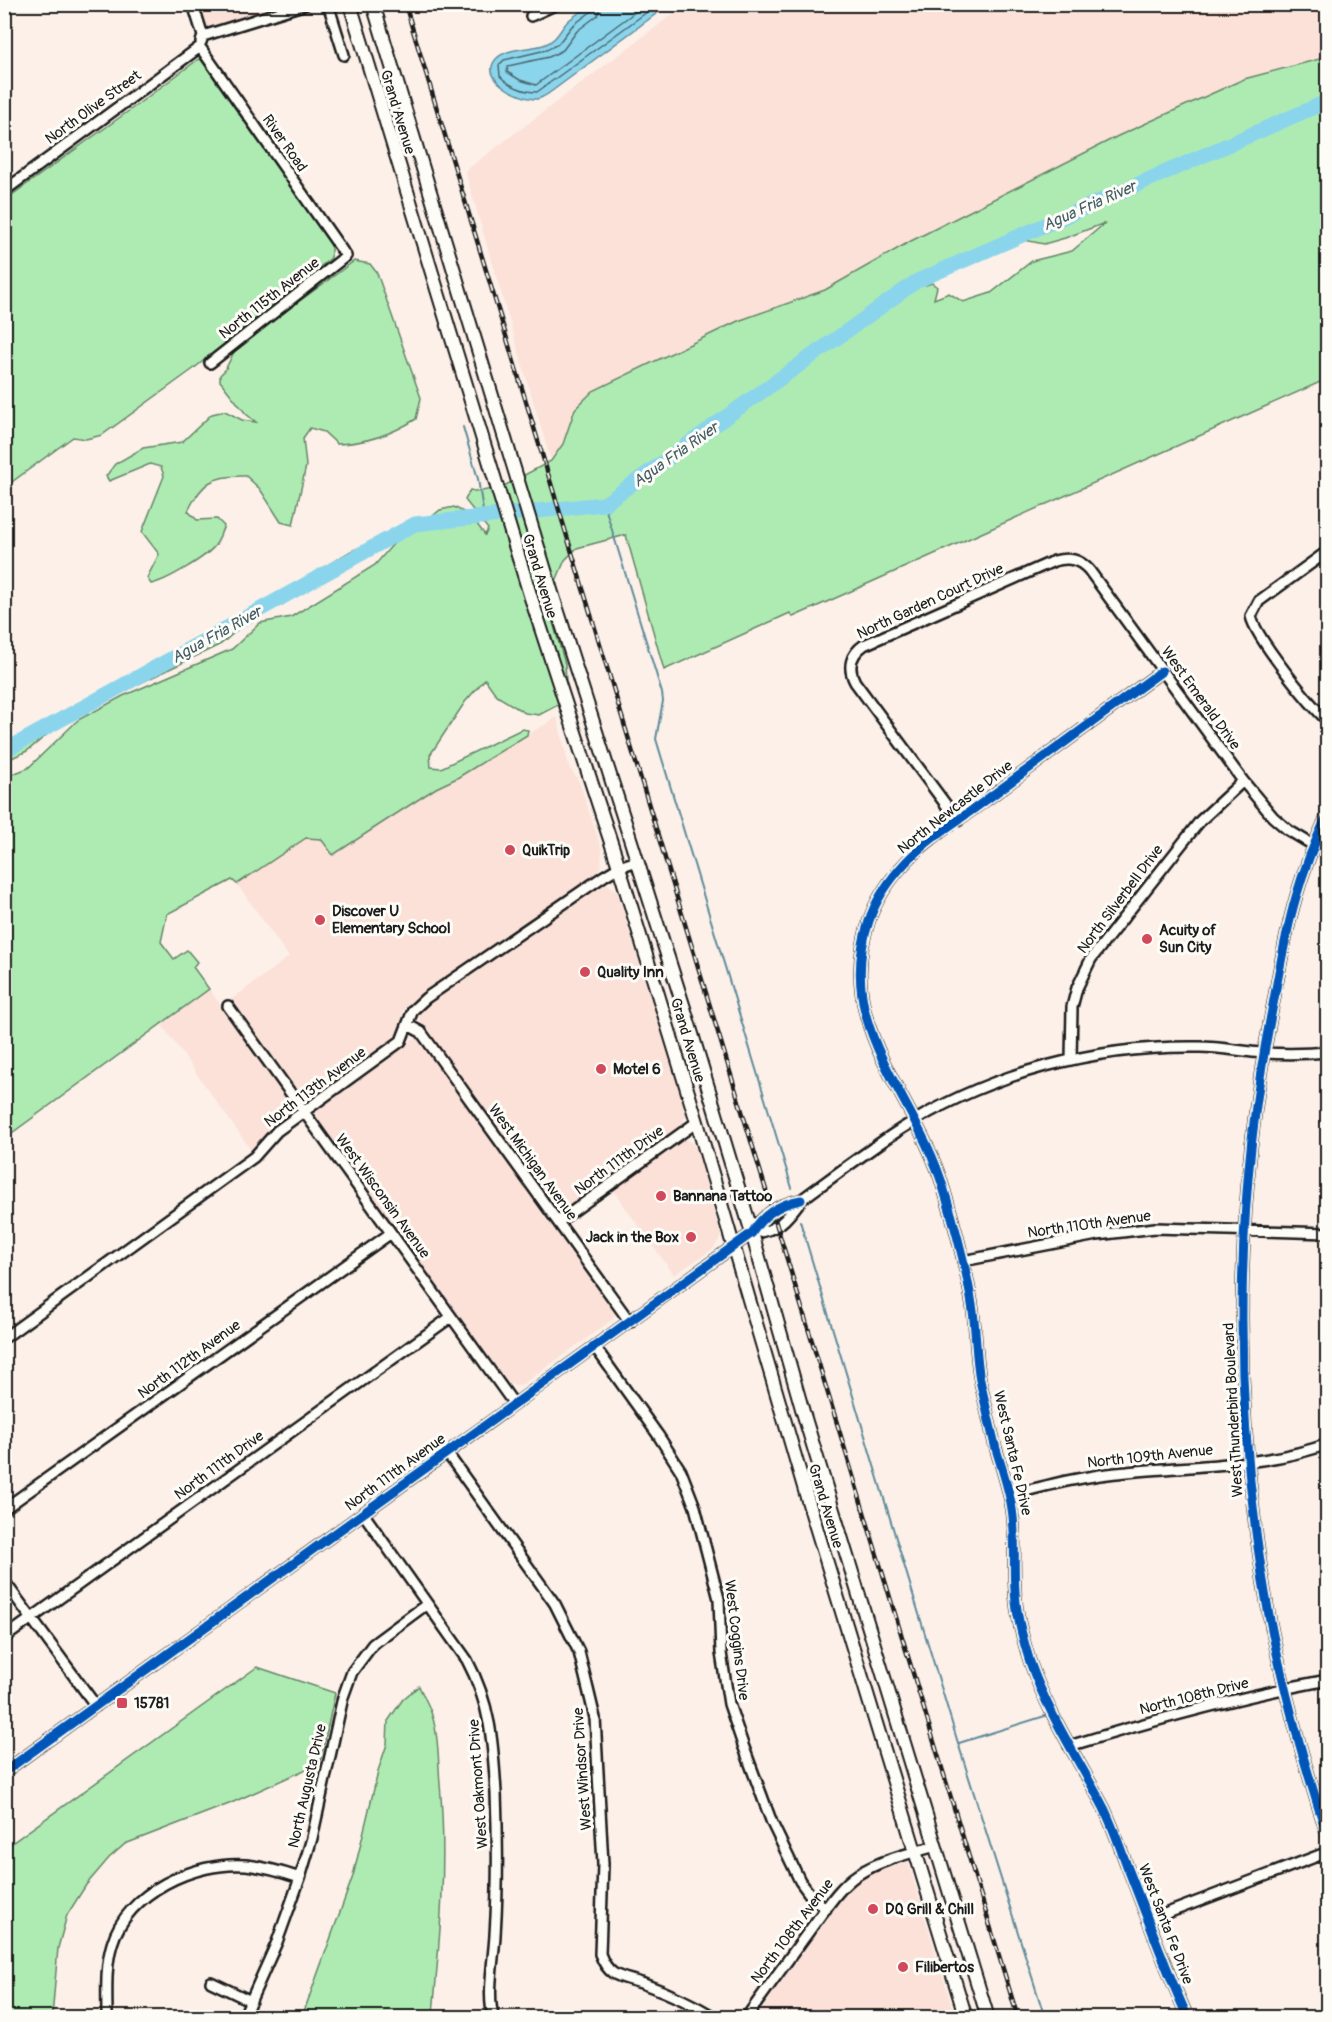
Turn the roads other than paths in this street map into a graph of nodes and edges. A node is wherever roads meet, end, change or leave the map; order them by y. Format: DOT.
graph roads {
  1 [pos="193,4"];
  2 [pos="306,4"];
  3 [pos="328,4"];
  4 [pos="350,4"];
  5 [pos="373,4"];
  6 [pos="557,4"];
  7 [pos="531,16"];
  8 [pos="203,36"];
  9 [pos="200,47"];
  10 [pos="344,55"];
  11 [pos="4,191"];
  12 [pos="346,256"];
  13 [pos="210,363"];
  14 [pos="1328,551"];
  15 [pos="1074,559"];
  16 [pos="1162,671"];
  17 [pos="1328,721"];
  18 [pos="1243,781"];
  19 [pos="1328,814"];
  20 [pos="958,821"];
  21 [pos="1313,845"];
  22 [pos="638,861"];
  23 [pos="619,867"];
  24 [pos="228,1006"];
  25 [pos="408,1024"];
  26 [pos="1328,1052"];
  27 [pos="1264,1053"];
  28 [pos="1071,1060"];
  29 [pos="304,1113"];
  30 [pos="916,1120"];
  31 [pos="697,1122"];
  32 [pos="801,1200"];
  33 [pos="558,1222"];
  34 [pos="1246,1232"];
  35 [pos="391,1233"];
  36 [pos="752,1233"];
  37 [pos="1328,1233"];
  38 [pos="734,1246"];
  39 [pos="963,1261"];
  40 [pos="451,1317"];
  41 [pos="630,1322"];
  42 [pos="4,1338"];
  43 [pos="595,1347"];
  44 [pos="514,1404"];
  45 [pos="1328,1444"];
  46 [pos="447,1453"];
  47 [pos="1249,1462"];
  48 [pos="1010,1495"];
  49 [pos="4,1509"];
  50 [pos="363,1514"];
  51 [pos="4,1581"];
  52 [pos="427,1604"];
  53 [pos="31,1618"];
  54 [pos="4,1638"];
  55 [pos="1328,1680"];
  56 [pos="1284,1688"];
  57 [pos="96,1707"];
  58 [pos="1069,1746"];
  59 [pos="4,1772"];
  60 [pos="1328,1838"];
  61 [pos="936,1846"];
  62 [pos="915,1852"];
  63 [pos="1328,1852"];
  64 [pos="300,1878"];
  65 [pos="826,1909"];
  66 [pos="1149,1920"];
  67 [pos="211,1982"];
  68 [pos="251,2001"];
  69 [pos="107,2018"];
  70 [pos="243,2018"];
  71 [pos="494,2018"];
  72 [pos="716,2018"];
  73 [pos="746,2018"];
  74 [pos="966,2018"];
  75 [pos="988,2018"];
  76 [pos="1188,2018"];
  1 -- 8 [label="street"];
  2 -- 8 [label="street"];
  3 -- 10 [label="street"];
  4 -- 23 [label="highway, Grand Avenue"];
  5 -- 22 [label="highway, Grand Avenue"];
  6 -- 7 [label="street"];
  8 -- 9 [label="street"];
  9 -- 11 [label="street, North Olive Street"];
  9 -- 12 [label="street, River Road"];
  12 -- 13 [label="street, North 115th Avenue"];
  14 -- 17 [label="street"];
  15 -- 16 [label="street, West Emerald Drive"];
  15 -- 20 [label="street, North Garden Court Drive"];
  16 -- 18 [label="street, West Emerald Drive"];
  16 -- 20 [label="street, North Newcastle Drive"];
  18 -- 21 [label="street, West Emerald Drive"];
  18 -- 28 [label="street, North Silverbell Drive"];
  19 -- 21 [label="street, West Thunderbird Boulevard"];
  20 -- 30 [label="street, North Newcastle Drive"];
  21 -- 27 [label="street, West Thunderbird Boulevard"];
  22 -- 23 [label="street, North 113th Avenue"];
  22 -- 36 [label="highway, Grand Avenue"];
  23 -- 25 [label="street, North 113th Avenue"];
  23 -- 31 [label="highway, Grand Avenue"];
  24 -- 29 [label="street, West Wisconsin Avenue"];
  25 -- 29 [label="street, North 113th Avenue"];
  25 -- 33 [label="street, West Michigan Avenue"];
  26 -- 27 [label="street, North 111th Avenue"];
  27 -- 28 [label="street, North 111th Avenue"];
  27 -- 34 [label="street, West Thunderbird Boulevard"];
  28 -- 30 [label="street, North 111th Avenue"];
  29 -- 35 [label="street, West Wisconsin Avenue"];
  29 -- 42 [label="street, North 113th Avenue"];
  30 -- 32 [label="street, North 111th Avenue"];
  30 -- 39 [label="street, West Santa Fe Drive"];
  31 -- 33 [label="street, North 111th Drive"];
  31 -- 38 [label="highway, Grand Avenue"];
  32 -- 36 [label="street, North 111th Avenue"];
  32 -- 36 [label="street, North 111th Avenue"];
  33 -- 41 [label="street, West Michigan Avenue"];
  34 -- 37 [label="street, North 110th Avenue"];
  34 -- 39 [label="street, North 110th Avenue"];
  34 -- 47 [label="street, West Thunderbird Boulevard"];
  35 -- 40 [label="street, West Wisconsin Avenue"];
  35 -- 49 [label="street, North 112th Avenue"];
  36 -- 38 [label="street, North 111th Avenue"];
  36 -- 61 [label="highway, Grand Avenue"];
  38 -- 41 [label="street, North 111th Avenue"];
  38 -- 62 [label="highway, Grand Avenue"];
  39 -- 48 [label="street, West Santa Fe Drive"];
  40 -- 44 [label="street, West Wisconsin Avenue"];
  40 -- 53 [label="street, North 111th Drive"];
  41 -- 43 [label="street, North 111th Avenue"];
  43 -- 44 [label="street, North 111th Avenue"];
  43 -- 65 [label="street, West Coggins Drive"];
  44 -- 46 [label="street, North 111th Avenue"];
  45 -- 47 [label="street, North 109th Avenue"];
  46 -- 50 [label="street, North 111th Avenue"];
  46 -- 72 [label="street, West Windsor Drive"];
  47 -- 48 [label="street, North 109th Avenue"];
  47 -- 56 [label="street, West Thunderbird Boulevard"];
  48 -- 58 [label="street, West Santa Fe Drive"];
  50 -- 52 [label="street, West Oakmont Drive"];
  50 -- 57 [label="street, North 111th Avenue"];
  51 -- 53 [label="street"];
  52 -- 64 [label="street, North Augusta Drive"];
  52 -- 71 [label="street, West Oakmont Drive"];
  53 -- 54 [label="street, North 111th Drive"];
  53 -- 57 [label="street"];
  55 -- 56 [label="street, North 108th Drive"];
  56 -- 58 [label="street, North 108th Drive"];
  56 -- 60 [label="street, West Thunderbird Boulevard"];
  57 -- 59 [label="street, North 111th Avenue"];
  58 -- 66 [label="street, West Santa Fe Drive"];
  61 -- 62 [label="street, North 108th Avenue"];
  61 -- 75 [label="highway, Grand Avenue"];
  62 -- 65 [label="street, North 108th Avenue"];
  62 -- 74 [label="highway, Grand Avenue"];
  63 -- 66 [label="street"];
  64 -- 68 [label="street, North Augusta Drive"];
  64 -- 69 [label="street"];
  65 -- 73 [label="street, North 108th Avenue"];
  66 -- 76 [label="street, West Santa Fe Drive"];
  67 -- 68 [label="street"];
  68 -- 70 [label="street, North Augusta Drive"];
}
